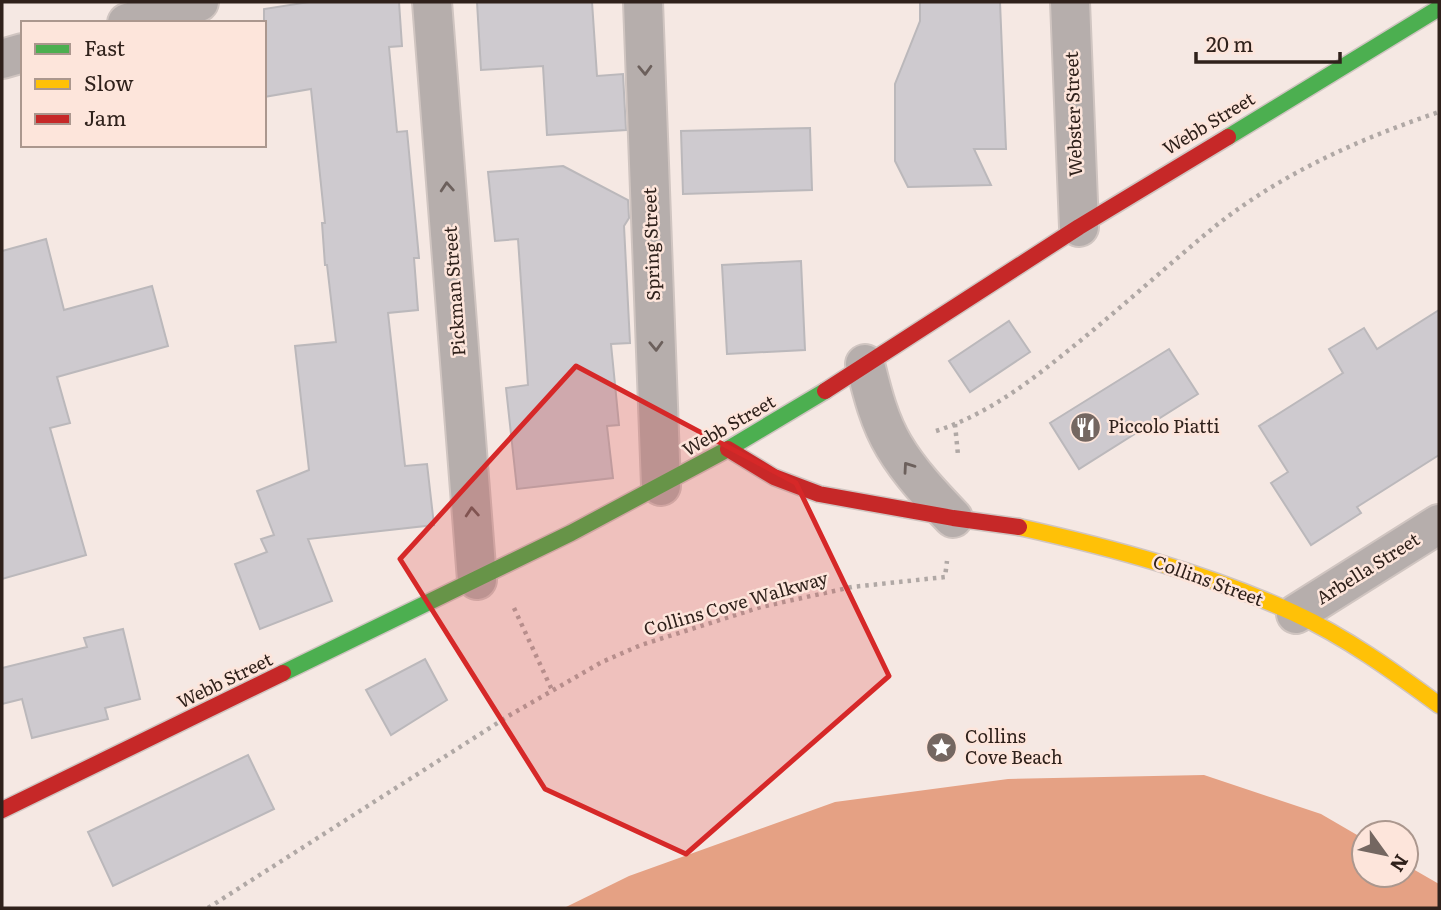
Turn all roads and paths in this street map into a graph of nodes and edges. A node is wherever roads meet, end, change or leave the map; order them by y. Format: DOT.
graph roads {
  1 [pos="199,2"];
  2 [pos="432,2"];
  3 [pos="643,2"];
  4 [pos="1070,2"];
  5 [pos="1439,8"];
  6 [pos="134,21"];
  7 [pos="21,54"];
  8 [pos="2,60"];
  9 [pos="1439,113"];
  10 [pos="1079,227"];
  11 [pos="865,364"];
  12 [pos="728,450"];
  13 [pos="661,486"];
  14 [pos="953,518"];
  15 [pos="1439,524"];
  16 [pos="487,575"];
  17 [pos="1296,614"];
  18 [pos="552,690"];
  19 [pos="1439,705"];
  20 [pos="2,810"];
  21 [pos="208,908"];
  1 -- 6 [label="street"];
  16 -- 2 [label="street, Pickman Street, one-way"];
  3 -- 13 [label="street, Spring Street, one-way"];
  4 -- 10 [label="street, Webster Street"];
  5 -- 10 [label="main road, Webb Street"];
  7 -- 8 [label="street"];
  9 -- 14 [label="path, Collins Cove Walkway"];
  10 -- 11 [label="main road, Webb Street"];
  11 -- 12 [label="main road, Webb Street"];
  14 -- 11 [label="street, one-way"];
  12 -- 13 [label="main road, Webb Street"];
  12 -- 14 [label="main road, Collins Street"];
  13 -- 16 [label="main road, Webb Street"];
  14 -- 17 [label="main road, Collins Street"];
  14 -- 18 [label="path, Collins Cove Walkway"];
  15 -- 17 [label="street, Arbella Street"];
  16 -- 18 [label="path"];
  16 -- 20 [label="main road, Webb Street"];
  17 -- 19 [label="main road, Collins Street"];
  18 -- 21 [label="path, Collins Cove Walkway"];
}
